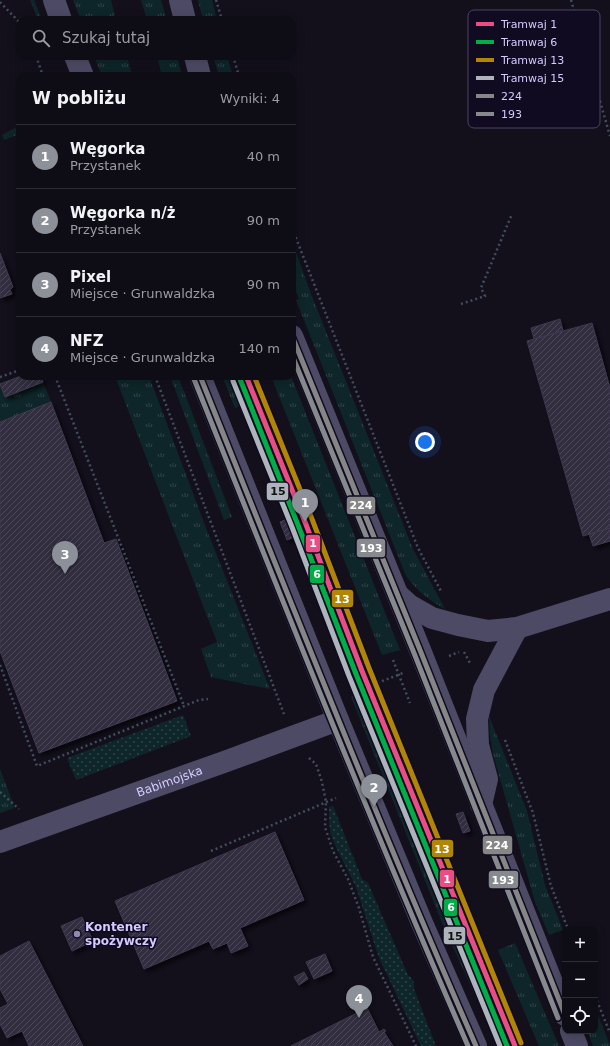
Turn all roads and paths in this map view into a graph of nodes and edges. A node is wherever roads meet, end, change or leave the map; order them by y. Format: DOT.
graph roads {
  1 [pos="54,0"];
  2 [pos="180,0"];
  3 [pos="216,0"];
  4 [pos="571,0"];
  5 [pos="0,2"];
  6 [pos="574,10"];
  7 [pos="60,16"];
  8 [pos="184,16"];
  9 [pos="221,16"];
  10 [pos="16,19"];
  11 [pos="37,60"];
  12 [pos="77,60"];
  13 [pos="196,60"];
  14 [pos="234,60"];
  15 [pos="42,72"];
  16 [pos="81,72"];
  17 [pos="199,72"];
  18 [pos="238,72"];
  19 [pos="600,101"];
  20 [pos="610,136"];
  21 [pos="512,214"];
  22 [pos="296,238"];
  23 [pos="461,304"];
  24 [pos="296,346"];
  25 [pos="16,372"];
  26 [pos="0,378"];
  27 [pos="57,380"];
  28 [pos="157,380"];
  29 [pos="202,380"];
  30 [pos="398,595"];
  31 [pos="445,599"];
  32 [pos="610,599"];
  33 [pos="517,628"];
  34 [pos="341,650"];
  35 [pos="463,650"];
  36 [pos="393,660"];
  37 [pos="0,665"];
  38 [pos="426,665"];
  39 [pos="351,675"];
  40 [pos="399,675"];
  41 [pos="208,699"];
  42 [pos="330,700"];
  43 [pos="410,703"];
  44 [pos="184,706"];
  45 [pos="286,717"];
  46 [pos="338,720"];
  47 [pos="502,733"];
  48 [pos="308,756"];
  49 [pos="336,798"];
  50 [pos="326,802"];
  51 [pos="481,805"];
  52 [pos="0,842"];
  53 [pos="211,851"];
  54 [pos="567,926"];
  55 [pos="596,998"];
  56 [pos="562,1008"];
  57 [pos="610,1033"];
  58 [pos="572,1034"];
  59 [pos="416,1046"];
  60 [pos="476,1046"];
  61 [pos="577,1046"];
  1 -- 7 [label="street"];
  2 -- 8 [label="street"];
  3 -- 9 [label="path"];
  4 -- 6 [label="path"];
  5 -- 10 [label="path"];
  11 -- 15 [label="path"];
  12 -- 16 [label="street"];
  13 -- 17 [label="street"];
  14 -- 18 [label="path"];
  19 -- 20 [label="path"];
  21 -- 23 [label="path"];
  22 -- 31 [label="path"];
  24 -- 30 [label="street"];
  25 -- 26 [label="path"];
  27 -- 44 [label="path"];
  28 -- 45 [label="path"];
  29 -- 42 [label="street"];
  30 -- 33 [label="street"];
  30 -- 38 [label="street"];
  32 -- 33 [label="street"];
  33 -- 51 [label="street"];
  34 -- 39 [label="path"];
  35 -- 38 [label="path"];
  36 -- 40 [label="path"];
  37 -- 44 [label="path"];
  38 -- 40 [label="path"];
  38 -- 51 [label="street"];
  40 -- 42 [label="path"];
  40 -- 43 [label="path"];
  41 -- 44 [label="path"];
  42 -- 46 [label="street"];
  46 -- 52 [label="street, Babimojska"];
  46 -- 60 [label="street"];
  47 -- 54 [label="path"];
  48 -- 50 [label="path"];
  49 -- 50 [label="path"];
  50 -- 53 [label="path"];
  50 -- 59 [label="path"];
  51 -- 56 [label="street"];
  55 -- 57 [label="path"];
  58 -- 61 [label="street"];
}
